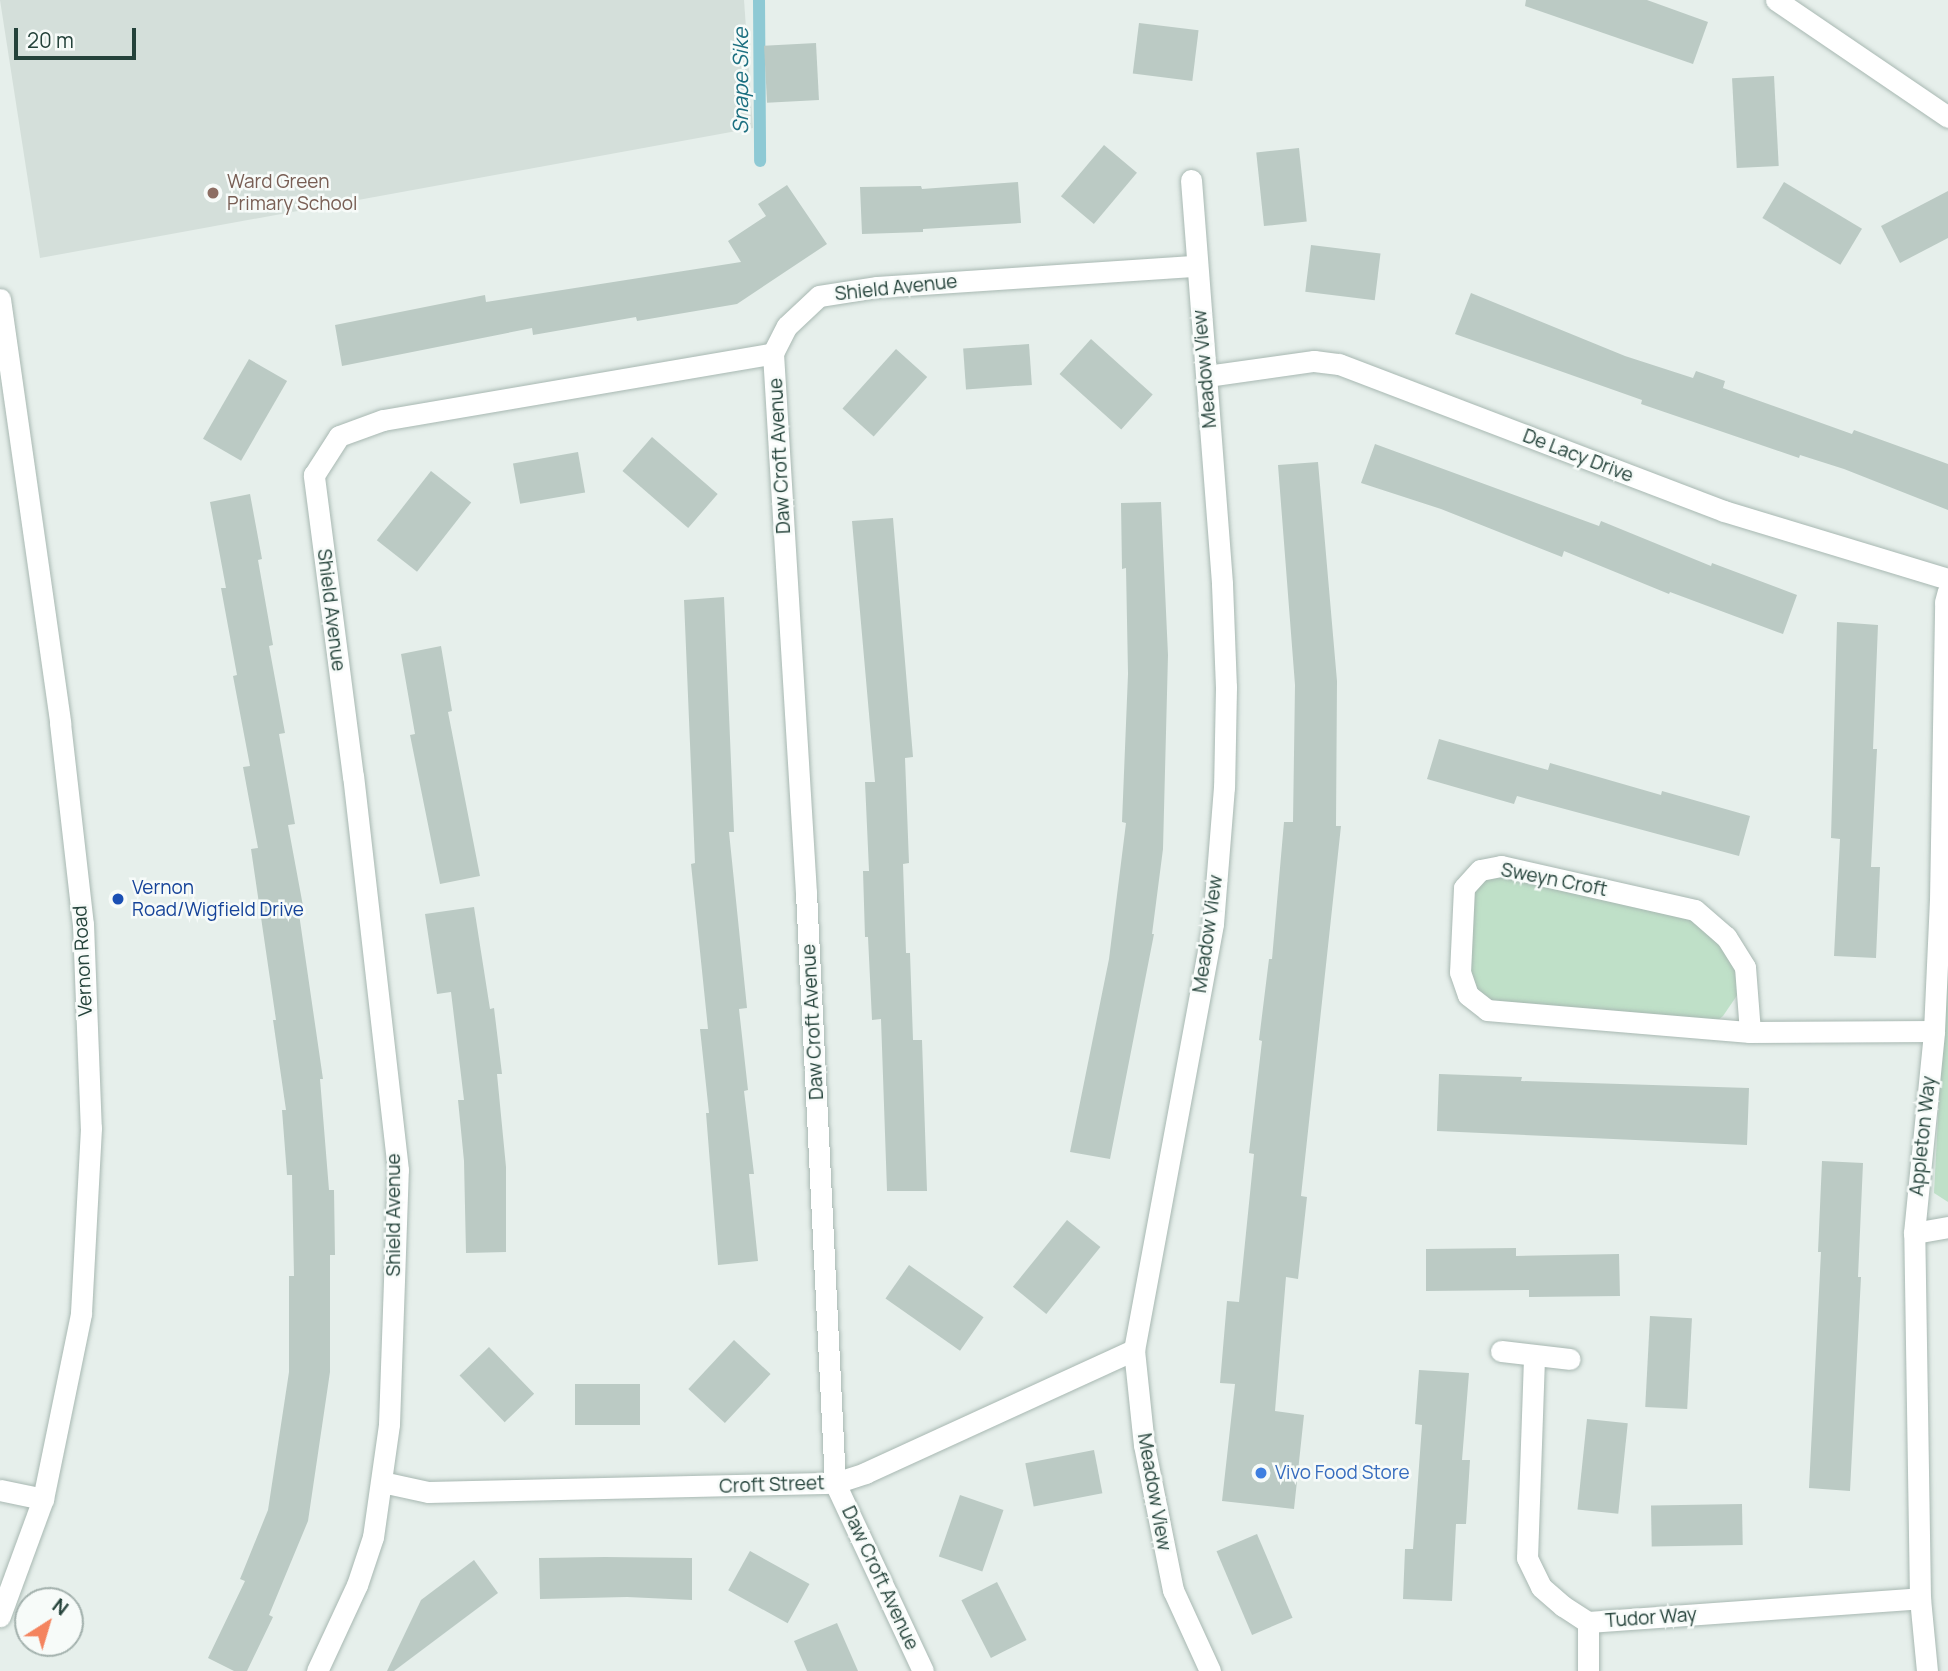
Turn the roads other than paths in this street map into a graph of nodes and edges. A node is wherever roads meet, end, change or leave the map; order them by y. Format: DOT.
graph roads {
  1 [pos="1776,0"];
  2 [pos="1948,117"];
  3 [pos="1192,180"];
  4 [pos="1196,267"];
  5 [pos="0,299"];
  6 [pos="773,354"];
  7 [pos="1207,376"];
  8 [pos="1948,579"];
  9 [pos="1948,591"];
  10 [pos="1934,1031"];
  11 [pos="1750,1032"];
  12 [pos="1948,1227"];
  13 [pos="1914,1233"];
  14 [pos="1134,1350"];
  15 [pos="1501,1352"];
  16 [pos="1534,1358"];
  17 [pos="1570,1359"];
  18 [pos="382,1482"];
  19 [pos="835,1483"];
  20 [pos="0,1490"];
  21 [pos="44,1499"];
  22 [pos="1920,1598"];
  23 [pos="0,1616"];
  24 [pos="1588,1622"];
  25 [pos="317,1671"];
  26 [pos="923,1671"];
  27 [pos="1210,1671"];
  28 [pos="1588,1671"];
  29 [pos="1927,1671"];
  1 -- 2 [label="street"];
  3 -- 4 [label="street, Meadow View"];
  4 -- 6 [label="street, Shield Avenue"];
  4 -- 7 [label="street, Meadow View"];
  5 -- 21 [label="street, Vernon Road"];
  6 -- 18 [label="street, Shield Avenue"];
  6 -- 19 [label="street, Daw Croft Avenue"];
  7 -- 8 [label="street, De Lacy Drive"];
  7 -- 14 [label="street, Meadow View"];
  9 -- 10 [label="street, Appleton Way"];
  10 -- 11 [label="street, Sweyn Croft"];
  10 -- 13 [label="street, Appleton Way"];
  11 -- 11 [label="street, Sweyn Croft"];
  12 -- 13 [label="street"];
  13 -- 22 [label="street, Appleton Way"];
  14 -- 19 [label="street, Croft Street"];
  14 -- 27 [label="street, Meadow View"];
  15 -- 16 [label="street"];
  16 -- 17 [label="street"];
  16 -- 24 [label="street, Tudor Way"];
  18 -- 19 [label="street, Croft Street"];
  18 -- 25 [label="street, Shield Avenue"];
  19 -- 26 [label="street, Daw Croft Avenue"];
  20 -- 21 [label="street"];
  21 -- 23 [label="street, Vernon Road"];
  22 -- 24 [label="street, Tudor Way"];
  22 -- 29 [label="street, Appleton Way"];
  24 -- 28 [label="street"];
}
